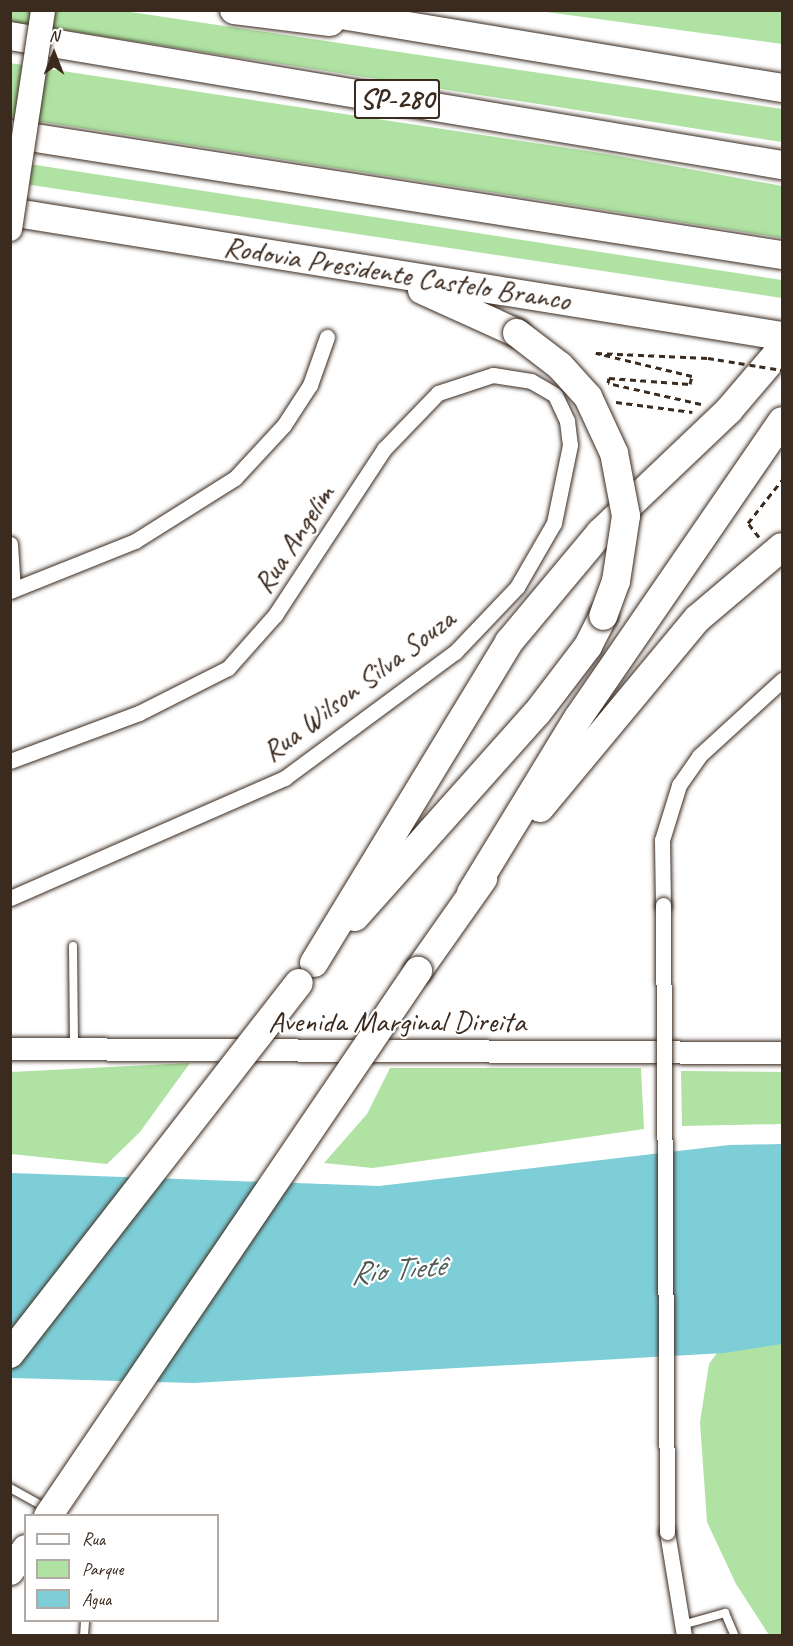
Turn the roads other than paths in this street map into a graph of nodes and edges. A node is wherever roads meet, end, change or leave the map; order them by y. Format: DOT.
graph roads {
  1 [pos="43,10"];
  2 [pos="234,10"];
  3 [pos="311,10"];
  4 [pos="442,35"];
  5 [pos="10,36"];
  6 [pos="783,88"];
  7 [pos="10,134"];
  8 [pos="783,165"];
  9 [pos="10,212"];
  10 [pos="10,229"];
  11 [pos="290,254"];
  12 [pos="779,254"];
  13 [pos="783,336"];
  14 [pos="327,337"];
  15 [pos="783,348"];
  16 [pos="783,421"];
  17 [pos="570,445"];
  18 [pos="10,544"];
  19 [pos="773,544"];
  20 [pos="11,590"];
  21 [pos="783,680"];
  22 [pos="10,761"];
  23 [pos="10,898"];
  24 [pos="464,903"];
  25 [pos="73,946"];
  26 [pos="306,973"];
  27 [pos="10,1049"];
  28 [pos="74,1049"];
  29 [pos="783,1053"];
  30 [pos="10,1354"];
  31 [pos="10,1488"];
  32 [pos="49,1514"];
  33 [pos="54,1514"];
  34 [pos="24,1552"];
  35 [pos="10,1571"];
  36 [pos="683,1630"];
  37 [pos="735,1635"];
  1 -- 10 [label="main road, bridge"];
  2 -- 4 [label="highway"];
  3 -- 4 [label="highway"];
  4 -- 6 [label="highway"];
  5 -- 8 [label="highway, SP-280"];
  7 -- 12 [label="highway"];
  9 -- 11 [label="highway, Rodovia Presidente Castelo Branco"];
  11 -- 13 [label="highway, Rodovia Presidente Castelo Branco"];
  11 -- 26 [label="highway, bridge"];
  14 -- 20 [label="street"];
  15 -- 26 [label="highway"];
  16 -- 24 [label="highway"];
  17 -- 22 [label="street, Rua Angelim"];
  17 -- 23 [label="street, Rua Wilson Silva Souza"];
  18 -- 20 [label="street"];
  19 -- 24 [label="highway"];
  21 -- 36 [label="street, bridge"];
  24 -- 32 [label="highway, bridge"];
  25 -- 28 [label="lane"];
  26 -- 30 [label="highway, bridge"];
  27 -- 28 [label="main road, Avenida Marginal Direita"];
  28 -- 29 [label="main road, Avenida Marginal Direita"];
  31 -- 33 [label="lane"];
  34 -- 35 [label="highway"];
  36 -- 37 [label="lane"];
}
